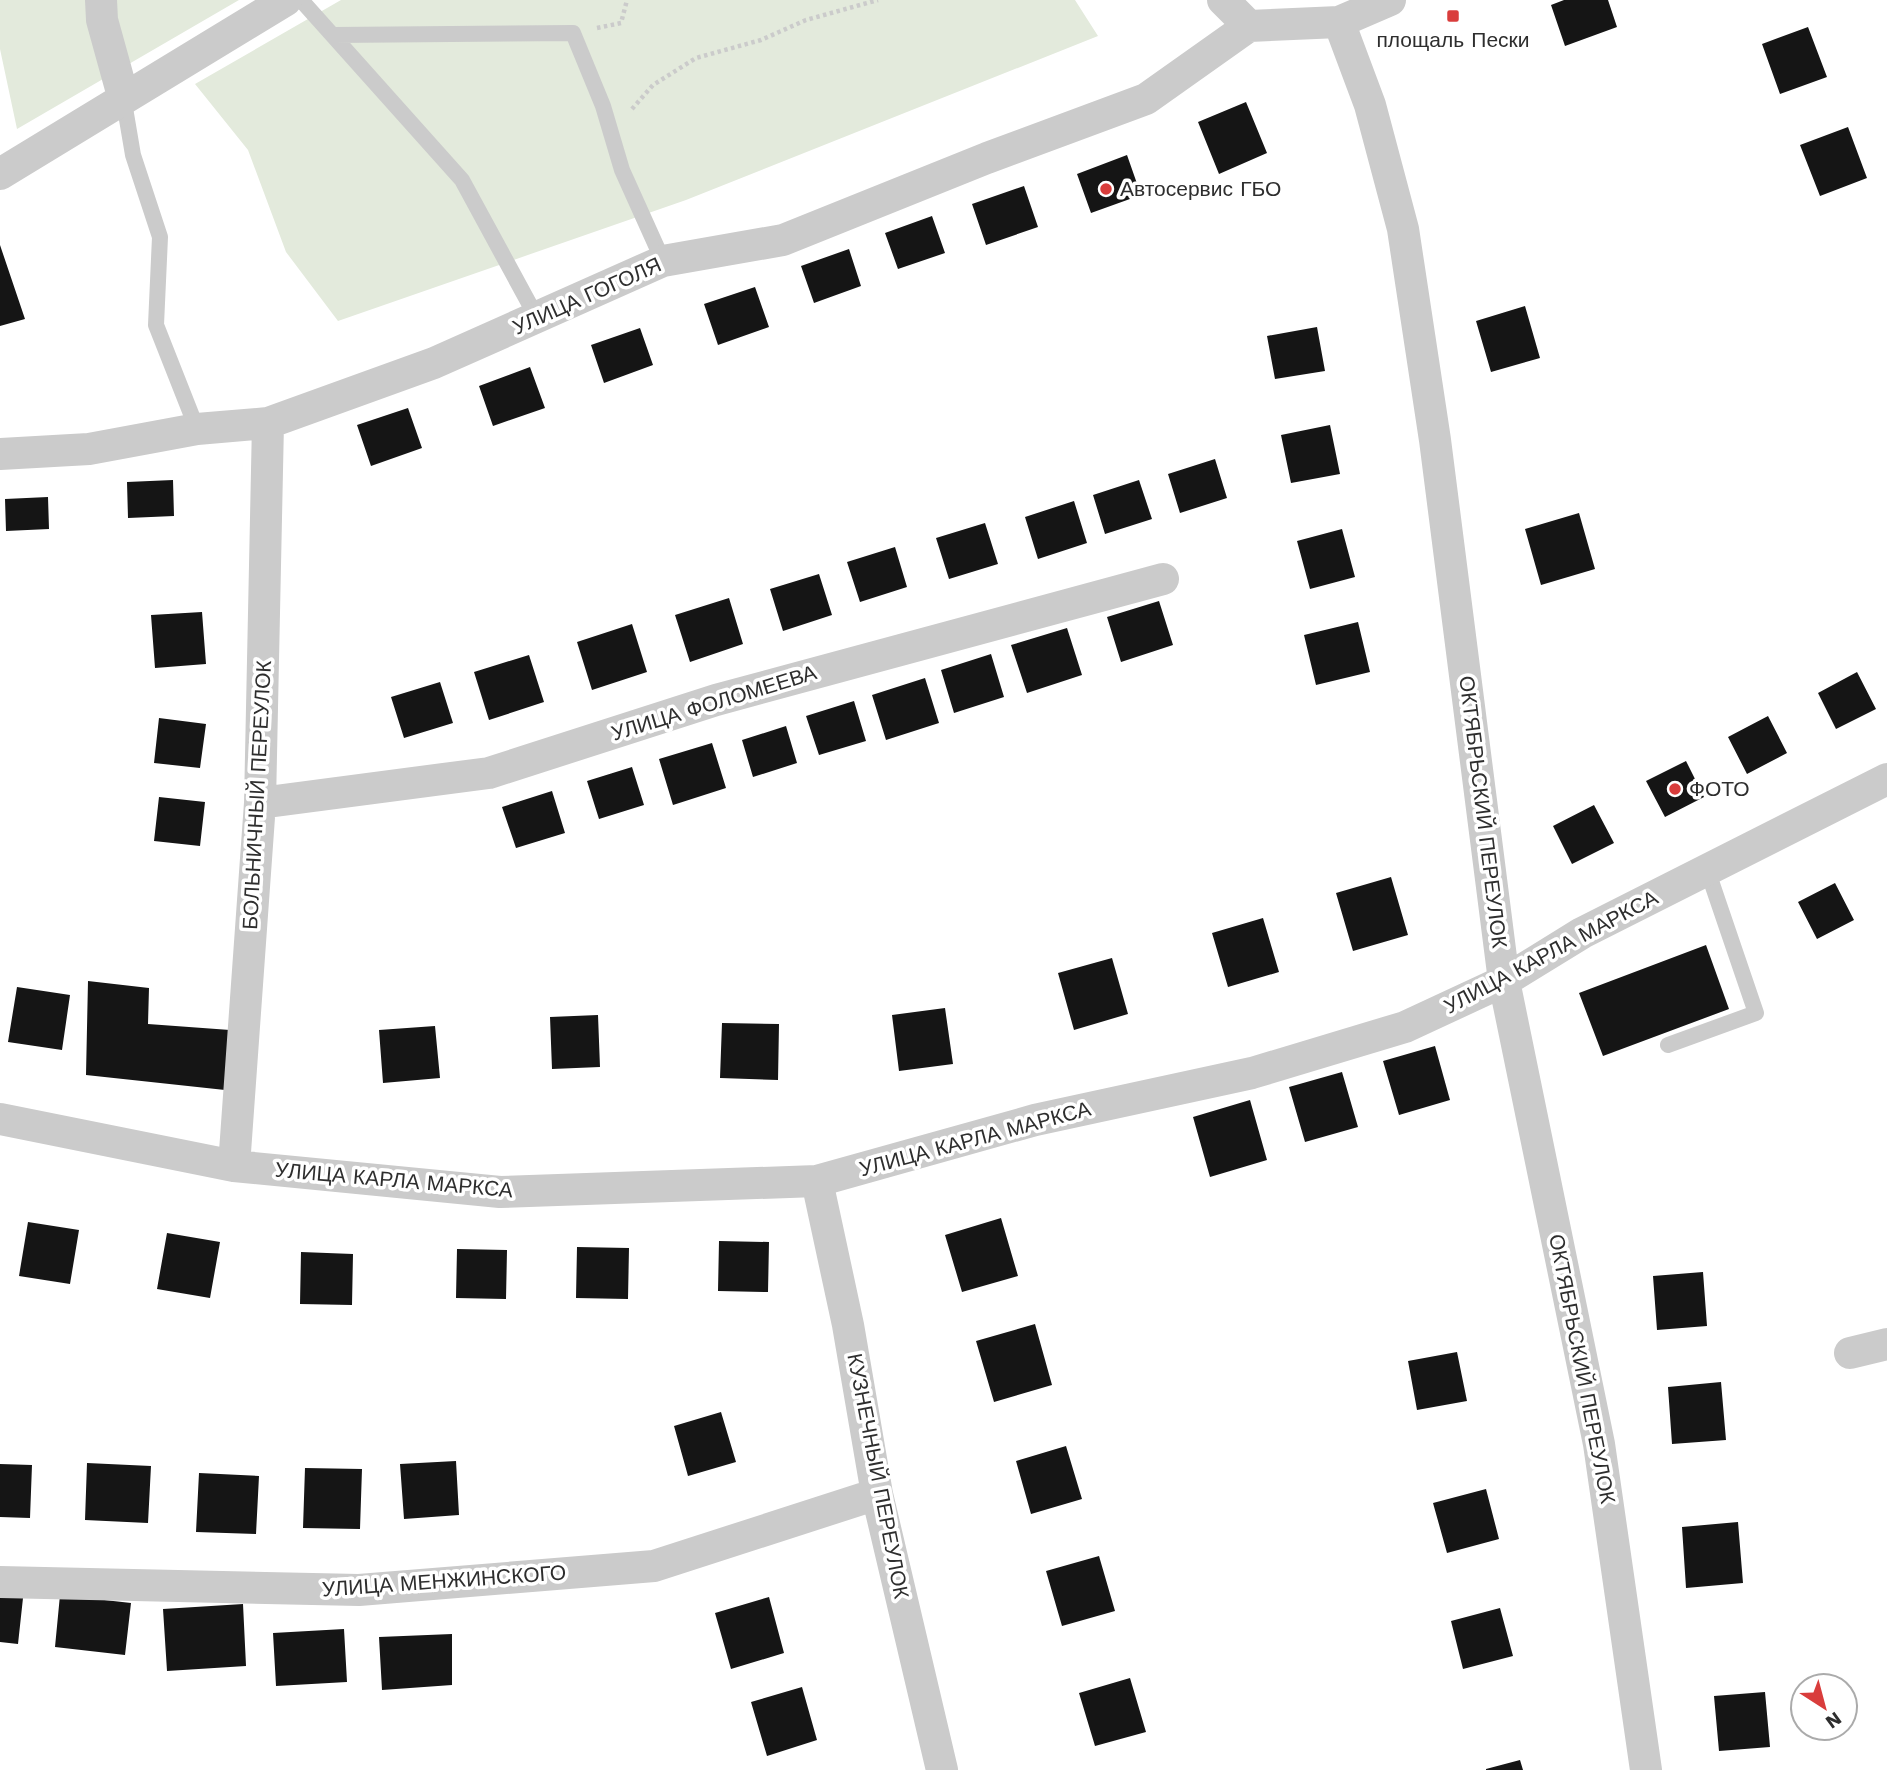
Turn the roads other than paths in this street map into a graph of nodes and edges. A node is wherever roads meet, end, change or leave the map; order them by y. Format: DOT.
graph roads {
  1 [pos="100,0"];
  2 [pos="286,0"];
  3 [pos="301,0"];
  4 [pos="1223,0"];
  5 [pos="1390,0"];
  6 [pos="1339,22"];
  7 [pos="1249,26"];
  8 [pos="334,35"];
  9 [pos="123,96"];
  10 [pos="0,174"];
  11 [pos="663,261"];
  12 [pos="537,318"];
  13 [pos="268,423"];
  14 [pos="197,429"];
  15 [pos="0,454"];
  16 [pos="1163,579"];
  17 [pos="1887,779"];
  18 [pos="260,803"];
  19 [pos="1709,872"];
  20 [pos="1504,981"];
  21 [pos="1668,1045"];
  22 [pos="0,1119"];
  23 [pos="234,1166"];
  24 [pos="817,1181"];
  25 [pos="1887,1344"];
  26 [pos="1850,1353"];
  27 [pos="877,1494"];
  28 [pos="0,1582"];
  29 [pos="942,1770"];
  30 [pos="1646,1770"];
  1 -- 9 [label="street"];
  2 -- 9 [label="street"];
  3 -- 8 [label="lane"];
  4 -- 7 [label="street"];
  5 -- 6 [label="street"];
  6 -- 7 [label="street"];
  6 -- 20 [label="street, ОКТЯБРЬСКИЙ ПЕРЕУЛОК"];
  7 -- 11 [label="street, УЛИЦА ГОГОЛЯ"];
  8 -- 11 [label="lane"];
  8 -- 12 [label="lane"];
  9 -- 10 [label="street"];
  9 -- 14 [label="lane"];
  11 -- 12 [label="street, УЛИЦА ГОГОЛЯ"];
  12 -- 13 [label="street, УЛИЦА ГОГОЛЯ"];
  13 -- 14 [label="street, УЛИЦА ГОГОЛЯ"];
  13 -- 18 [label="street, БОЛЬНИЧНЫЙ ПЕРЕУЛОК"];
  14 -- 15 [label="street, УЛИЦА ГОГОЛЯ"];
  16 -- 18 [label="street, УЛИЦА ФОЛОМЕЕВА"];
  17 -- 19 [label="street, УЛИЦА КАРЛА МАРКСА"];
  18 -- 23 [label="street, БОЛЬНИЧНЫЙ ПЕРЕУЛОК"];
  19 -- 20 [label="street, УЛИЦА КАРЛА МАРКСА"];
  19 -- 21 [label="lane"];
  20 -- 24 [label="street, УЛИЦА КАРЛА МАРКСА"];
  20 -- 30 [label="street, ОКТЯБРЬСКИЙ ПЕРЕУЛОК"];
  22 -- 23 [label="street, УЛИЦА КАРЛА МАРКСА"];
  23 -- 24 [label="street, УЛИЦА КАРЛА МАРКСА"];
  24 -- 27 [label="street, КУЗНЕЧНЫЙ ПЕРЕУЛОК"];
  25 -- 26 [label="street"];
  27 -- 28 [label="street, УЛИЦА МЕНЖИНСКОГО"];
  27 -- 29 [label="street, КУЗНЕЧНЫЙ ПЕРЕУЛОК"];
}
